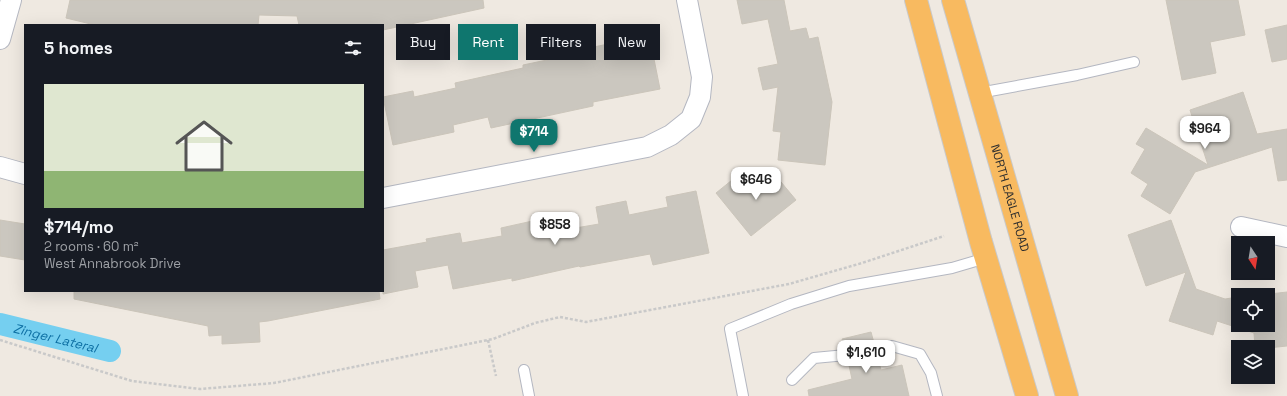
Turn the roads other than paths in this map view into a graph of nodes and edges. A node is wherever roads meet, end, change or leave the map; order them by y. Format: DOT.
graph roads {
  1 [pos="12,0"];
  2 [pos="686,0"];
  3 [pos="916,0"];
  4 [pos="953,0"];
  5 [pos="0,39"];
  6 [pos="1134,62"];
  7 [pos="979,93"];
  8 [pos="0,167"];
  9 [pos="24,174"];
  10 [pos="384,198"];
  11 [pos="1241,227"];
  12 [pos="1287,237"];
  13 [pos="986,258"];
  14 [pos="875,349"];
  15 [pos="846,355"];
  16 [pos="524,370"];
  17 [pos="792,380"];
  18 [pos="529,396"];
  19 [pos="743,396"];
  20 [pos="937,396"];
  21 [pos="1027,396"];
  22 [pos="1067,396"];
  1 -- 5 [label="street"];
  2 -- 10 [label="street"];
  3 -- 13 [label="highway"];
  4 -- 7 [label="highway, NORTH EAGLE ROAD"];
  6 -- 7 [label="lane"];
  7 -- 22 [label="highway, NORTH EAGLE ROAD"];
  8 -- 9 [label="street"];
  11 -- 12 [label="street"];
  13 -- 19 [label="lane"];
  13 -- 21 [label="highway"];
  14 -- 20 [label="lane"];
  15 -- 17 [label="lane"];
  16 -- 18 [label="lane"];
}
